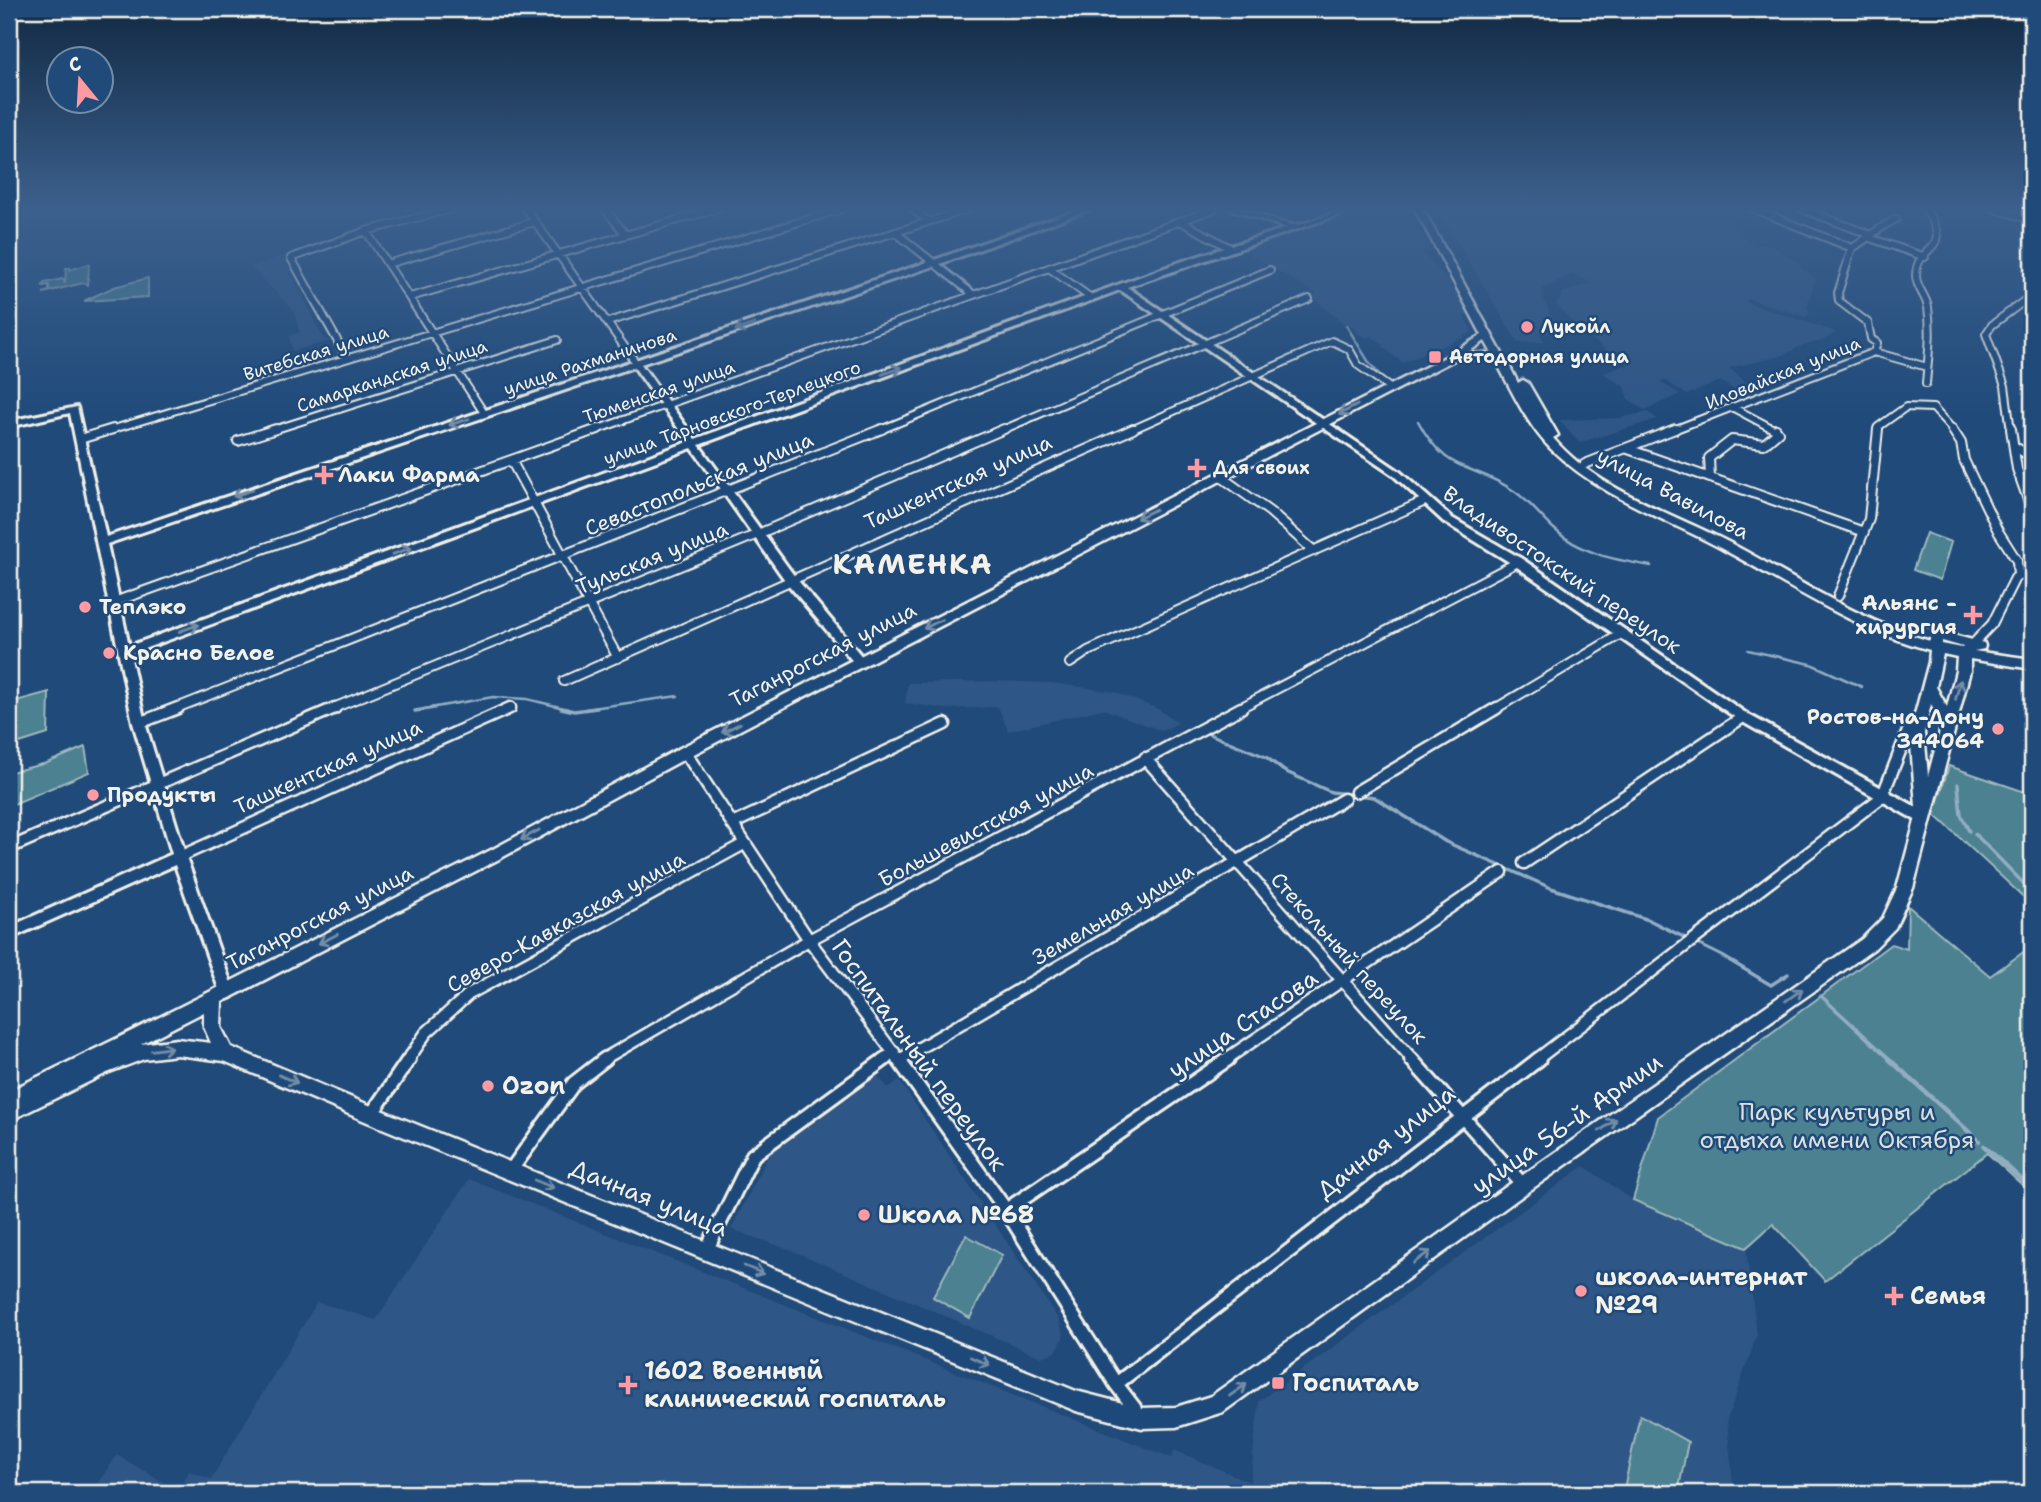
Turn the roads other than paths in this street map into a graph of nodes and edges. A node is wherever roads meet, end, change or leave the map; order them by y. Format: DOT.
graph roads {
  1 [pos="302,279"];
  2 [pos="398,279"];
  3 [pos="471,279"];
  4 [pos="575,279"];
  5 [pos="610,279"];
  6 [pos="746,279"];
  7 [pos="886,279"];
  8 [pos="954,279"];
  9 [pos="1020,279"];
  10 [pos="1065,279"];
  11 [pos="1145,279"];
  12 [pos="1248,279"];
  13 [pos="1457,279"];
  14 [pos="1465,279"];
  15 [pos="1843,279"];
  16 [pos="1915,279"];
  17 [pos="581,288"];
  18 [pos="1121,288"];
  19 [pos="2032,295"];
  20 [pos="975,296"];
  21 [pos="410,297"];
  22 [pos="1091,298"];
  23 [pos="1309,299"];
  24 [pos="1162,315"];
  25 [pos="608,323"];
  26 [pos="432,332"];
  27 [pos="1488,335"];
  28 [pos="557,340"];
  29 [pos="1332,341"];
  30 [pos="1205,343"];
  31 [pos="1874,352"];
  32 [pos="347,358"];
  33 [pos="1453,358"];
  34 [pos="1501,361"];
  35 [pos="636,363"];
  36 [pos="1513,367"];
  37 [pos="1927,367"];
  38 [pos="458,372"];
  39 [pos="1252,374"];
  40 [pos="1926,384"];
  41 [pos="1390,388"];
  42 [pos="666,407"];
  43 [pos="1732,407"];
  44 [pos="484,413"];
  45 [pos="9,424"];
  46 [pos="1322,424"];
  47 [pos="80,439"];
  48 [pos="237,441"];
  49 [pos="695,445"];
  50 [pos="2015,447"];
  51 [pos="1628,449"];
  52 [pos="2032,457"];
  53 [pos="511,460"];
  54 [pos="1585,464"];
  55 [pos="1220,476"];
  56 [pos="1710,478"];
  57 [pos="728,492"];
  58 [pos="1425,501"];
  59 [pos="535,503"];
  60 [pos="2032,511"];
  61 [pos="1864,532"];
  62 [pos="758,534"];
  63 [pos="102,542"];
  64 [pos="1314,551"];
  65 [pos="564,556"];
  66 [pos="1518,562"];
  67 [pos="2032,572"];
  68 [pos="2018,575"];
  69 [pos="791,580"];
  70 [pos="1838,596"];
  71 [pos="114,602"];
  72 [pos="588,603"];
  73 [pos="1621,634"];
  74 [pos="1936,642"];
  75 [pos="1968,649"];
  76 [pos="124,652"];
  77 [pos="2032,655"];
  78 [pos="618,657"];
  79 [pos="860,662"];
  80 [pos="1069,663"];
  81 [pos="2032,664"];
  82 [pos="564,681"];
  83 [pos="1930,688"];
  84 [pos="511,707"];
  85 [pos="1921,715"];
  86 [pos="1743,717"];
  87 [pos="139,723"];
  88 [pos="946,724"];
  89 [pos="1949,725"];
  90 [pos="685,752"];
  91 [pos="1145,758"];
  92 [pos="157,783"];
  93 [pos="1356,792"];
  94 [pos="1882,797"];
  95 [pos="1344,799"];
  96 [pos="1924,818"];
  97 [pos="732,824"];
  98 [pos="744,844"];
  99 [pos="9,848"];
  100 [pos="180,856"];
  101 [pos="1238,863"];
  102 [pos="1524,863"];
  103 [pos="1502,872"];
  104 [pos="9,933"];
  105 [pos="809,940"];
  106 [pos="1344,981"];
  107 [pos="221,995"];
  108 [pos="225,1052"];
  109 [pos="896,1056"];
  110 [pos="9,1100"];
  111 [pos="9,1112"];
  112 [pos="371,1115"];
  113 [pos="1463,1116"];
  114 [pos="511,1170"];
  115 [pos="1523,1185"];
  116 [pos="1006,1210"];
  117 [pos="706,1251"];
  118 [pos="1116,1384"];
  119 [pos="1176,1417"];
  120 [pos="1142,1418"];
  1 -- 32 [label="street"];
  2 -- 21 [label="street"];
  3 -- 21 [label="street"];
  4 -- 17 [label="street"];
  5 -- 17 [label="street, Витебская улица"];
  6 -- 25 [label="street"];
  7 -- 35 [label="street, улица Рахманинова, one-way"];
  8 -- 20 [label="street"];
  9 -- 20 [label="street, Тюменская улица"];
  10 -- 22 [label="street"];
  11 -- 18 [label="street, улица Тарновского-Терлецкого"];
  12 -- 24 [label="street, Севастопольская улица"];
  13 -- 27 [label="main road, улица Вавилова"];
  14 -- 36 [label="main road, улица Вавилова"];
  15 -- 31 [label="street, Иловайская улица"];
  16 -- 37 [label="street"];
  17 -- 25 [label="street"];
  17 -- 26 [label="street, Витебская улица"];
  18 -- 22 [label="street, улица Тарновского-Терлецкого"];
  18 -- 24 [label="street, Владивостокский переулок"];
  19 -- 50 [label="street"];
  20 -- 42 [label="street, Тюменская улица"];
  21 -- 26 [label="street"];
  49 -- 22 [label="street, улица Тарновского-Терлецкого, one-way"];
  23 -- 30 [label="street, Тульская улица"];
  24 -- 30 [label="street, Владивостокский переулок"];
  24 -- 57 [label="street, Севастопольская улица"];
  25 -- 35 [label="street"];
  26 -- 32 [label="street, Витебская улица"];
  26 -- 38 [label="street"];
  27 -- 33 [label="main road, Таганрогская улица"];
  27 -- 34 [label="main road, улица Вавилова"];
  28 -- 38 [label="street, Самаркандская улица"];
  29 -- 39 [label="street, Ташкентская улица"];
  29 -- 41 [label="street"];
  30 -- 39 [label="street, Владивостокский переулок"];
  30 -- 62 [label="street, Тульская улица"];
  31 -- 37 [label="street"];
  31 -- 43 [label="street, Иловайская улица"];
  32 -- 47 [label="street, Витебская улица"];
  33 -- 34 [label="main road, Таганрогская улица"];
  33 -- 41 [label="main road, Таганрогская улица"];
  34 -- 36 [label="main road, Таганрогская улица"];
  34 -- 74 [label="main road, улица Вавилова"];
  35 -- 42 [label="street"];
  35 -- 44 [label="street, улица Рахманинова"];
  36 -- 54 [label="main road, улица Вавилова"];
  37 -- 40 [label="street"];
  38 -- 44 [label="street"];
  38 -- 48 [label="street, Самаркандская улица"];
  39 -- 46 [label="street, Владивостокский переулок"];
  39 -- 69 [label="street, Ташкентская улица"];
  41 -- 46 [label="main road, Таганрогская улица, one-way"];
  42 -- 49 [label="street"];
  42 -- 53 [label="street, Тюменская улица"];
  43 -- 51 [label="street, Иловайская улица"];
  43 -- 56 [label="street"];
  44 -- 63 [label="street, улица Рахманинова, one-way"];
  45 -- 47 [label="street"];
  46 -- 55 [label="main road, Таганрогская улица"];
  46 -- 58 [label="street, Владивостокский переулок"];
  47 -- 63 [label="street"];
  49 -- 57 [label="street"];
  49 -- 59 [label="street, улица Тарновского-Терлецкого"];
  50 -- 52 [label="street"];
  50 -- 60 [label="street"];
  51 -- 54 [label="street, Иловайская улица"];
  51 -- 56 [label="street"];
  53 -- 59 [label="street"];
  53 -- 71 [label="street, Тюменская улица"];
  54 -- 70 [label="main road, улица Вавилова"];
  55 -- 64 [label="street"];
  55 -- 79 [label="main road, Таганрогская улица, one-way"];
  56 -- 61 [label="street"];
  57 -- 62 [label="street"];
  57 -- 65 [label="street, Севастопольская улица"];
  58 -- 64 [label="street"];
  58 -- 66 [label="street, Владивостокский переулок"];
  59 -- 65 [label="street"];
  76 -- 59 [label="street, улица Тарновского-Терлецкого, one-way"];
  61 -- 68 [label="street"];
  61 -- 70 [label="street"];
  62 -- 69 [label="street"];
  62 -- 72 [label="street, Тульская улица"];
  63 -- 71 [label="street"];
  64 -- 80 [label="street"];
  65 -- 72 [label="street"];
  65 -- 87 [label="street, Севастопольская улица"];
  66 -- 73 [label="street, Владивостокский переулок"];
  66 -- 91 [label="street, Большевистская улица"];
  67 -- 68 [label="street"];
  68 -- 75 [label="street"];
  69 -- 78 [label="street, Ташкентская улица"];
  69 -- 79 [label="street"];
  70 -- 74 [label="main road, улица Вавилова"];
  71 -- 76 [label="street"];
  72 -- 78 [label="street"];
  72 -- 92 [label="street, Тульская улица"];
  73 -- 86 [label="street, Владивостокский переулок"];
  73 -- 93 [label="street"];
  74 -- 75 [label="main road, улица Вавилова"];
  74 -- 83 [label="main road"];
  75 -- 77 [label="main road, улица Вавилова"];
  75 -- 81 [label="main road, улица Вавилова"];
  89 -- 75 [label="main road, one-way"];
  76 -- 87 [label="street"];
  78 -- 82 [label="street, Ташкентская улица"];
  79 -- 90 [label="main road, Таганрогская улица, one-way"];
  83 -- 85 [label="main road"];
  83 -- 89 [label="main road"];
  84 -- 100 [label="street, Ташкентская улица"];
  85 -- 94 [label="street"];
  85 -- 96 [label="main road"];
  86 -- 94 [label="street, Владивостокский переулок"];
  86 -- 102 [label="street"];
  87 -- 92 [label="street"];
  88 -- 97 [label="street"];
  89 -- 96 [label="main road"];
  90 -- 97 [label="street, Госпитальный переулок"];
  90 -- 107 [label="main road, Таганрогская улица, one-way"];
  91 -- 101 [label="street, Стекольный переулок"];
  91 -- 105 [label="street, Большевистская улица"];
  92 -- 99 [label="street, Тульская улица"];
  92 -- 100 [label="street"];
  94 -- 96 [label="street, Владивостокский переулок"];
  94 -- 113 [label="street, Дачная улица"];
  95 -- 101 [label="street, Земельная улица"];
  115 -- 96 [label="main road, улица 56-й Армии, one-way"];
  97 -- 98 [label="street, Госпитальный переулок"];
  98 -- 105 [label="street, Госпитальный переулок"];
  98 -- 112 [label="street, Северо-Кавказская улица"];
  100 -- 104 [label="street, Ташкентская улица"];
  100 -- 107 [label="street"];
  101 -- 106 [label="street, Стекольный переулок"];
  101 -- 109 [label="street, Земельная улица"];
  103 -- 106 [label="street, улица Стасова"];
  105 -- 109 [label="street, Госпитальный переулок"];
  105 -- 114 [label="street, Большевистская улица"];
  106 -- 113 [label="street, Стекольный переулок"];
  106 -- 116 [label="street, улица Стасова"];
  107 -- 108 [label="main road, Таганрогская улица"];
  107 -- 110 [label="main road, Таганрогская улица"];
  111 -- 108 [label="main road, Дачная улица, one-way"];
  108 -- 112 [label="main road, Дачная улица, one-way"];
  109 -- 116 [label="street, Госпитальный переулок"];
  109 -- 117 [label="street, Земельная улица"];
  112 -- 114 [label="main road, Дачная улица"];
  113 -- 115 [label="street, Стекольный переулок"];
  113 -- 118 [label="street, Дачная улица"];
  114 -- 117 [label="main road, Дачная улица, one-way"];
  119 -- 115 [label="main road, улица 56-й Армии, one-way"];
  116 -- 118 [label="street, Госпитальный переулок"];
  117 -- 120 [label="main road, Дачная улица, one-way"];
  118 -- 120 [label="street, Госпитальный переулок"];
  119 -- 120 [label="main road, Дачная улица"];
}
